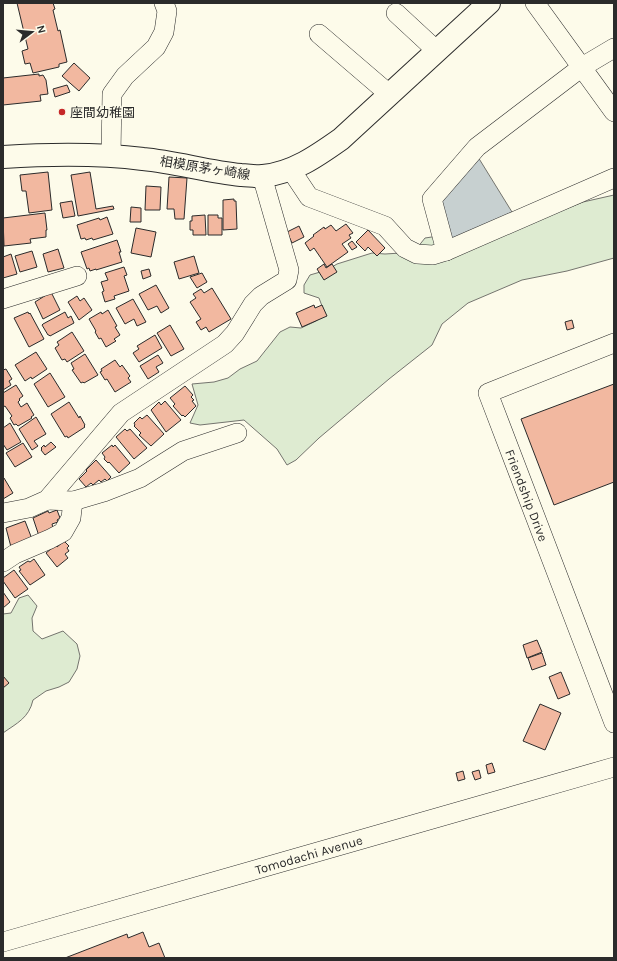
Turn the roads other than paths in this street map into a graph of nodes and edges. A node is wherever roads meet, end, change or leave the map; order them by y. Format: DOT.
graph roads {
  1 [pos="164,3"];
  2 [pos="489,3"];
  3 [pos="535,3"];
  4 [pos="396,13"];
  5 [pos="319,34"];
  6 [pos="614,48"];
  7 [pos="437,51"];
  8 [pos="582,67"];
  9 [pos="389,94"];
  10 [pos="614,112"];
  11 [pos="111,156"];
  12 [pos="3,158"];
  13 [pos="291,170"];
  14 [pos="262,176"];
  15 [pos="613,179"];
  16 [pos="446,251"];
  17 [pos="77,276"];
  18 [pos="3,299"];
  19 [pos="614,343"];
  20 [pos="237,433"];
  21 [pos="47,500"];
  22 [pos="73,501"];
  23 [pos="3,513"];
  24 [pos="3,562"];
  25 [pos="614,723"];
  26 [pos="614,767"];
  27 [pos="3,942"];
  1 -- 11 [label="street"];
  2 -- 7 [label="main road, 相模原茅ヶ崎線"];
  3 -- 8 [label="street"];
  4 -- 7 [label="street"];
  5 -- 9 [label="street"];
  6 -- 8 [label="street"];
  7 -- 9 [label="main road, 相模原茅ヶ崎線"];
  8 -- 10 [label="street"];
  8 -- 16 [label="street"];
  9 -- 13 [label="main road, 相模原茅ヶ崎線"];
  11 -- 12 [label="main road, 相模原茅ヶ崎線"];
  11 -- 14 [label="main road, 相模原茅ヶ崎線"];
  13 -- 14 [label="main road, 相模原茅ヶ崎線"];
  13 -- 16 [label="street"];
  14 -- 21 [label="street"];
  15 -- 16 [label="street"];
  17 -- 18 [label="street"];
  19 -- 25 [label="street, Friendship Drive"];
  20 -- 22 [label="street"];
  21 -- 22 [label="street"];
  21 -- 23 [label="street"];
  22 -- 24 [label="street"];
  26 -- 27 [label="street, Tomodachi Avenue"];
}
